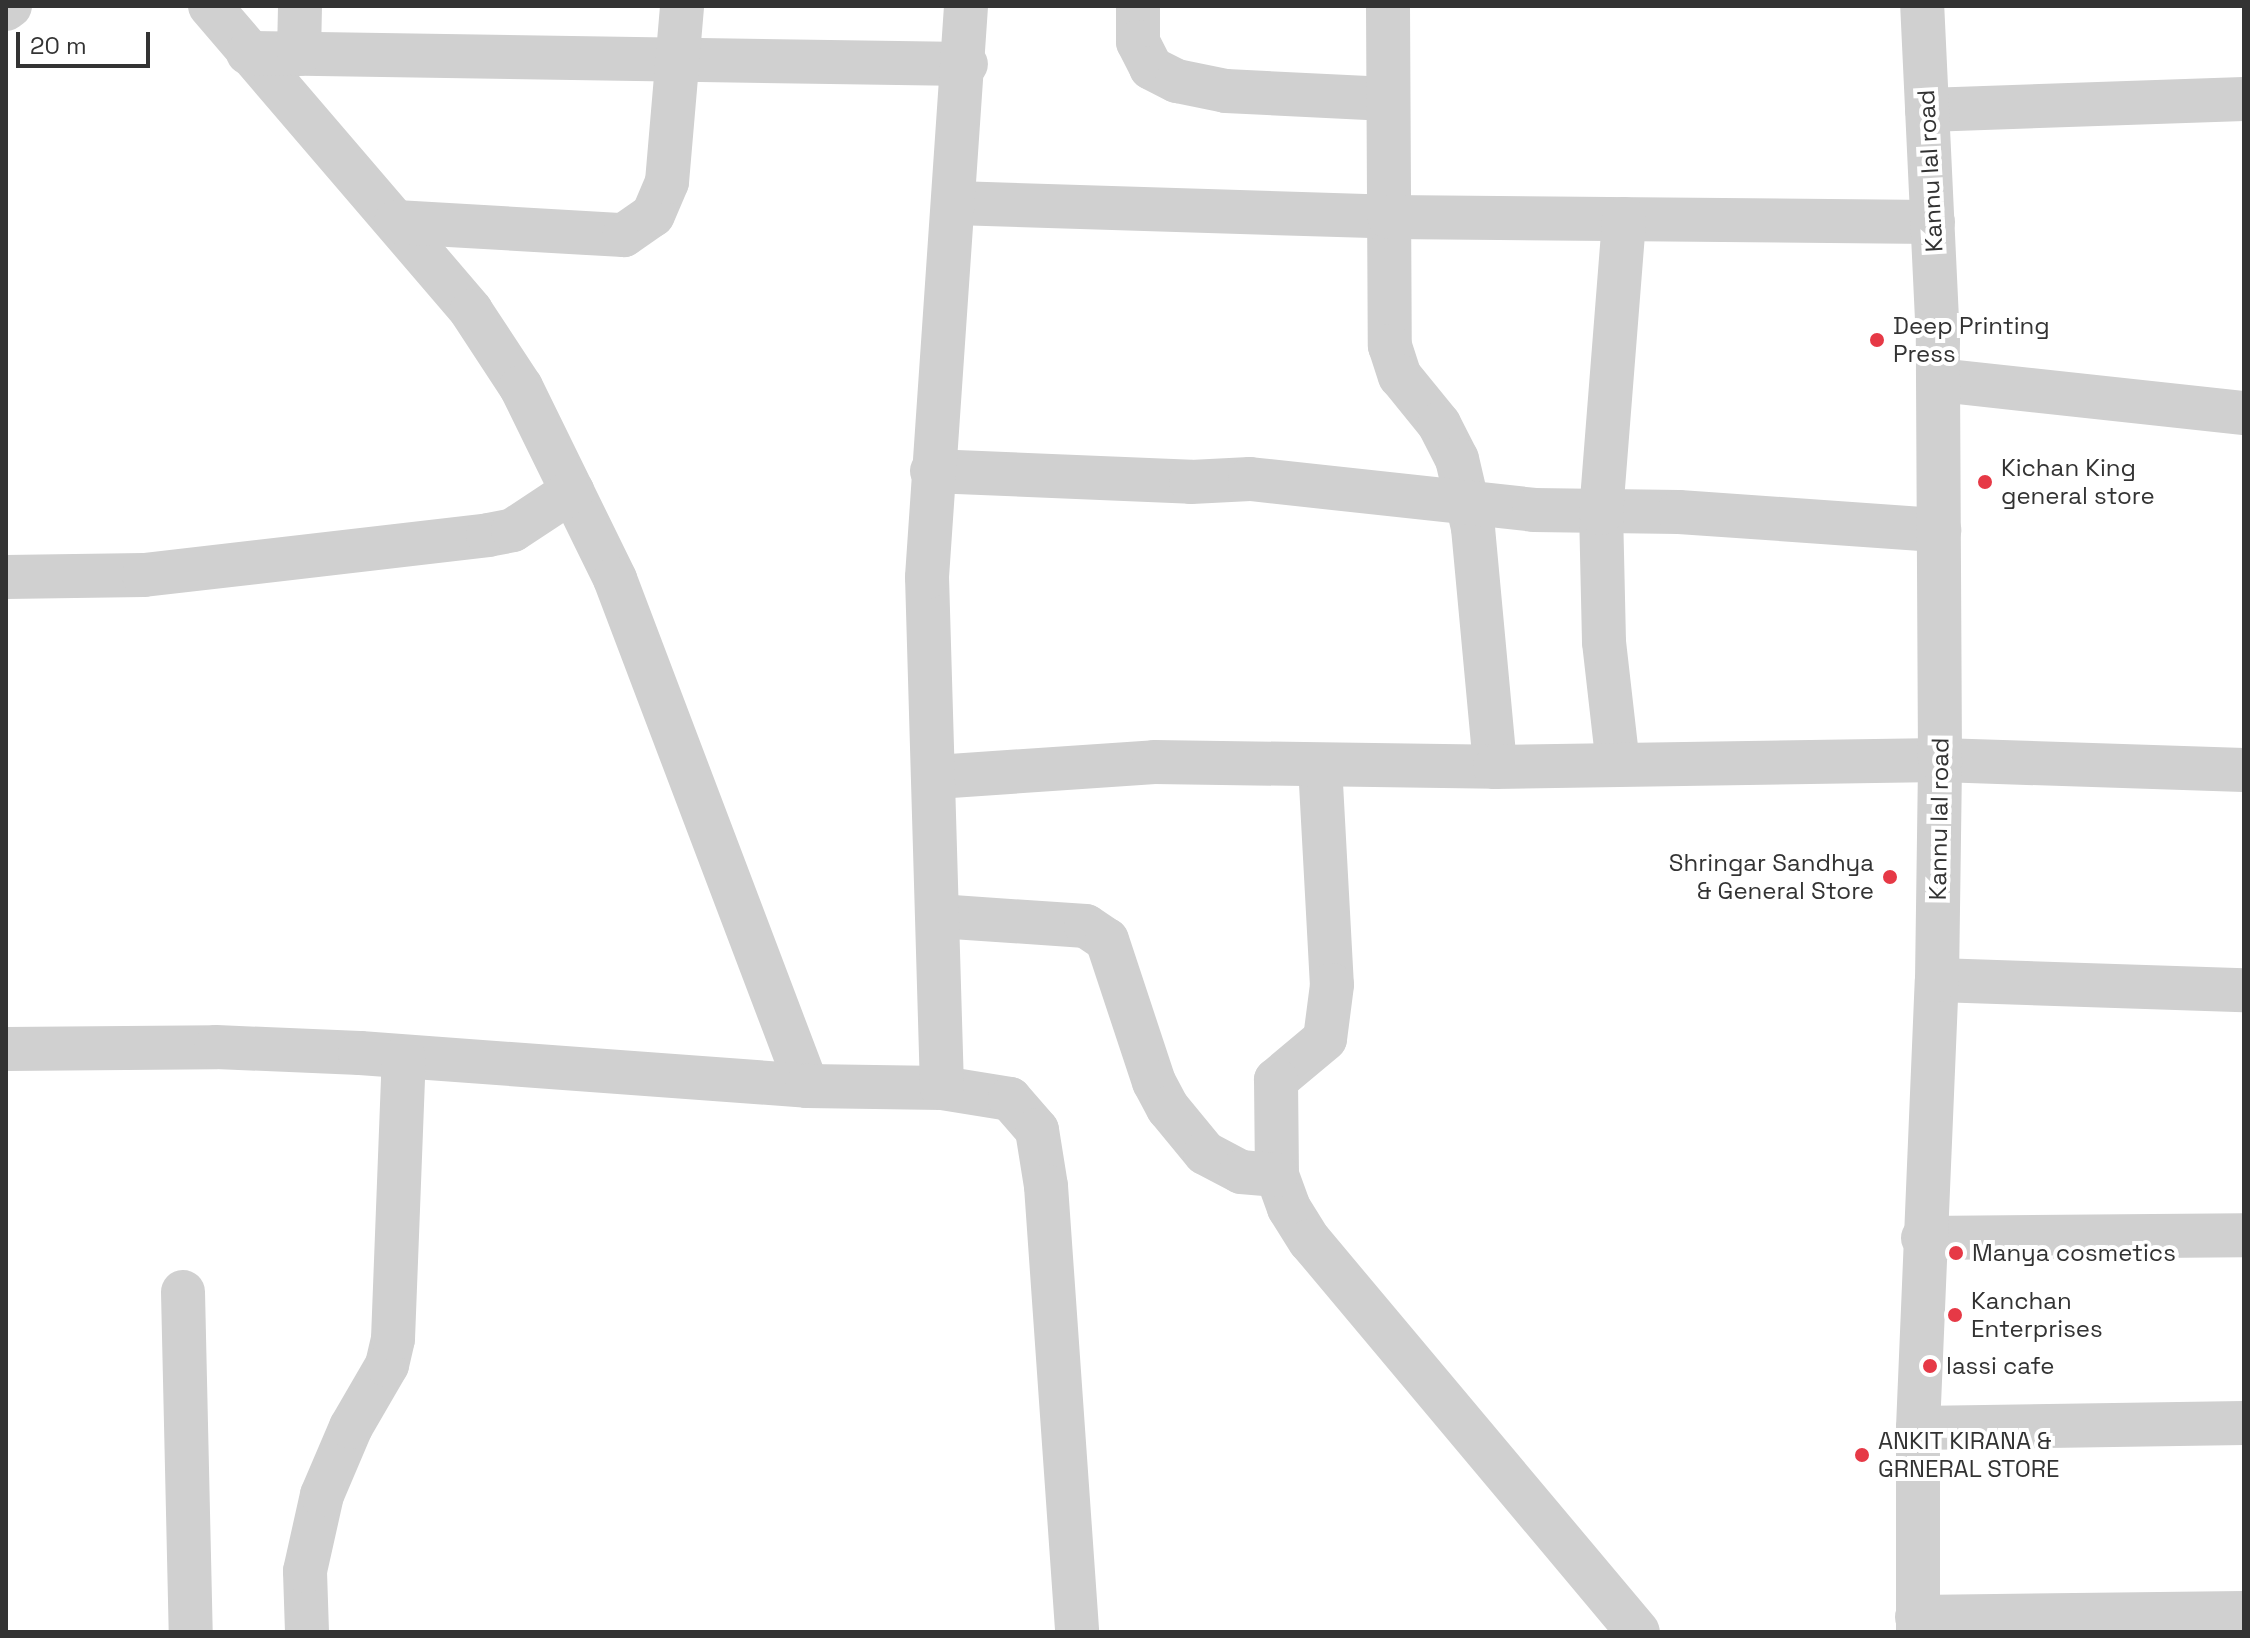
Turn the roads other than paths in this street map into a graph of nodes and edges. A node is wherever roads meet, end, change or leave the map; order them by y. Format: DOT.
graph roads {
  1 [pos="210,6"];
  2 [pos="300,6"];
  3 [pos="682,6"];
  4 [pos="966,6"];
  5 [pos="1138,6"];
  6 [pos="1388,6"];
  7 [pos="1922,6"];
  8 [pos="248,53"];
  9 [pos="299,54"];
  10 [pos="678,58"];
  11 [pos="966,64"];
  12 [pos="1388,99"];
  13 [pos="2244,99"];
  14 [pos="1927,110"];
  15 [pos="955,203"];
  16 [pos="1389,217"];
  17 [pos="1624,219"];
  18 [pos="396,222"];
  19 [pos="1933,222"];
  20 [pos="1939,380"];
  21 [pos="2244,413"];
  22 [pos="932,471"];
  23 [pos="572,491"];
  24 [pos="1468,505"];
  25 [pos="1601,513"];
  26 [pos="1939,530"];
  27 [pos="6,577"];
  28 [pos="1940,760"];
  29 [pos="1320,765"];
  30 [pos="1618,765"];
  31 [pos="1495,767"];
  32 [pos="2244,770"];
  33 [pos="936,777"];
  34 [pos="938,916"];
  35 [pos="1937,980"];
  36 [pos="2244,990"];
  37 [pos="6,1049"];
  38 [pos="404,1057"];
  39 [pos="807,1086"];
  40 [pos="942,1088"];
  41 [pos="1277,1175"];
  42 [pos="2244,1235"];
  43 [pos="1923,1238"];
  44 [pos="183,1292"];
  45 [pos="2244,1423"];
  46 [pos="1918,1428"];
  47 [pos="2244,1613"];
  48 [pos="1917,1625"];
  49 [pos="191,1632"];
  50 [pos="307,1632"];
  51 [pos="1077,1632"];
  52 [pos="1638,1632"];
  1 -- 8 [label="street"];
  2 -- 9 [label="street"];
  3 -- 10 [label="street"];
  4 -- 11 [label="street"];
  5 -- 12 [label="street"];
  6 -- 12 [label="street"];
  7 -- 14 [label="street, Kannu lal road"];
  8 -- 9 [label="street"];
  8 -- 18 [label="street"];
  9 -- 10 [label="street"];
  10 -- 11 [label="street"];
  10 -- 18 [label="street"];
  11 -- 15 [label="street"];
  12 -- 16 [label="street"];
  13 -- 14 [label="street"];
  14 -- 19 [label="street, Kannu lal road"];
  15 -- 16 [label="street"];
  15 -- 22 [label="street"];
  16 -- 17 [label="street"];
  16 -- 24 [label="street"];
  17 -- 19 [label="street"];
  17 -- 25 [label="street"];
  18 -- 23 [label="street"];
  19 -- 20 [label="street, Kannu lal road"];
  20 -- 21 [label="street"];
  20 -- 26 [label="street, Kannu lal road"];
  22 -- 24 [label="street"];
  22 -- 33 [label="street"];
  23 -- 27 [label="street"];
  23 -- 39 [label="street"];
  24 -- 25 [label="street"];
  24 -- 31 [label="street"];
  25 -- 26 [label="street"];
  25 -- 30 [label="street"];
  26 -- 28 [label="street, Kannu lal road"];
  28 -- 30 [label="street"];
  28 -- 32 [label="street"];
  28 -- 35 [label="street, Kannu lal road"];
  29 -- 31 [label="street"];
  29 -- 33 [label="street"];
  29 -- 41 [label="street"];
  30 -- 31 [label="street"];
  33 -- 34 [label="street"];
  34 -- 40 [label="street"];
  34 -- 41 [label="street"];
  35 -- 36 [label="street"];
  35 -- 43 [label="street, Kannu lal road"];
  37 -- 38 [label="street"];
  38 -- 39 [label="street"];
  38 -- 50 [label="street"];
  39 -- 40 [label="street"];
  40 -- 51 [label="street"];
  41 -- 52 [label="street"];
  42 -- 43 [label="street"];
  43 -- 46 [label="street, Kannu lal road"];
  44 -- 49 [label="street"];
  45 -- 46 [label="street"];
  46 -- 48 [label="street, Kannu lal road"];
  47 -- 48 [label="street"];
}
